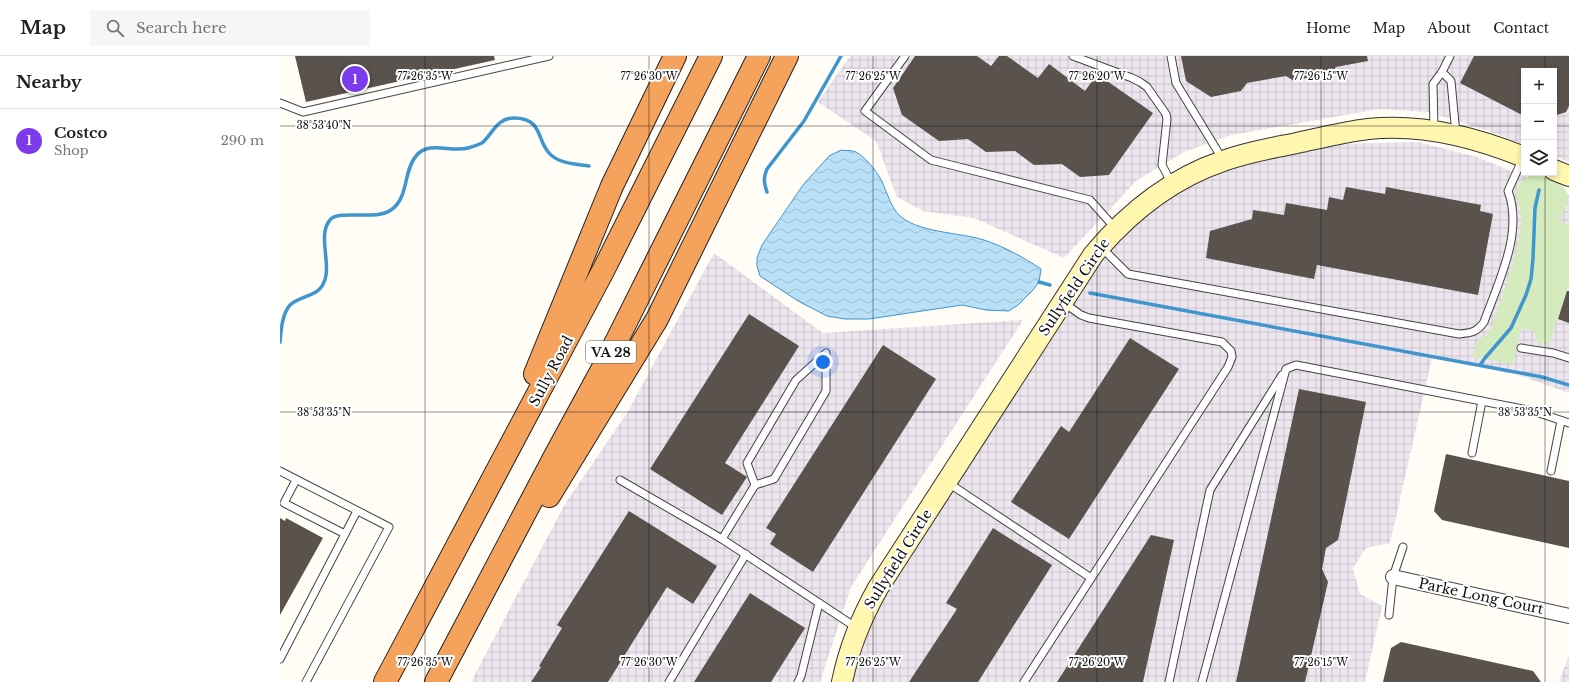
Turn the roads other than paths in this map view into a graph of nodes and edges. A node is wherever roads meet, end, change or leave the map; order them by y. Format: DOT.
graph roads {
  1 [pos="549,56"];
  2 [pos="674,56"];
  3 [pos="711,56"];
  4 [pos="759,56"];
  5 [pos="787,56"];
  6 [pos="792,56"];
  7 [pos="904,56"];
  8 [pos="1073,56"];
  9 [pos="1171,56"];
  10 [pos="1450,56"];
  11 [pos="1442,72"];
  12 [pos="280,103"];
  13 [pos="761,105"];
  14 [pos="1434,131"];
  15 [pos="1456,134"];
  16 [pos="1521,156"];
  17 [pos="1223,161"];
  18 [pos="1521,163"];
  19 [pos="1557,171"];
  20 [pos="1569,176"];
  21 [pos="1172,184"];
  22 [pos="1116,229"];
  23 [pos="1100,246"];
  24 [pos="1062,302"];
  25 [pos="1521,348"];
  26 [pos="1569,358"];
  27 [pos="1286,368"];
  28 [pos="1482,401"];
  29 [pos="1561,420"];
  30 [pos="1569,423"];
  31 [pos="1472,453"];
  32 [pos="280,471"];
  33 [pos="1551,471"];
  34 [pos="296,480"];
  35 [pos="620,480"];
  36 [pos="947,482"];
  37 [pos="755,485"];
  38 [pos="487,491"];
  39 [pos="357,511"];
  40 [pos="345,534"];
  41 [pos="722,538"];
  42 [pos="1403,547"];
  43 [pos="746,554"];
  44 [pos="1393,577"];
  45 [pos="1091,578"];
  46 [pos="819,603"];
  47 [pos="1389,615"];
  48 [pos="1569,616"];
  49 [pos="858,628"];
  50 [pos="457,645"];
  51 [pos="280,659"];
  52 [pos="306,682"];
  53 [pos="385,682"];
  54 [pos="436,682"];
  55 [pos="669,682"];
  56 [pos="798,682"];
  57 [pos="842,682"];
  58 [pos="1024,682"];
  59 [pos="1169,682"];
  60 [pos="1202,682"];
  1 -- 12 [label="lane"];
  2 -- 38 [label="highway"];
  3 -- 38 [label="highway, Sully Road / VA 28"];
  4 -- 50 [label="highway, VA 28"];
  5 -- 13 [label="highway"];
  6 -- 13 [label="highway"];
  7 -- 22 [label="lane"];
  8 -- 21 [label="lane"];
  9 -- 17 [label="lane"];
  10 -- 11 [label="lane"];
  11 -- 14 [label="lane"];
  11 -- 15 [label="lane"];
  13 -- 50 [label="highway"];
  14 -- 15 [label="street, Sullyfield Circle"];
  14 -- 17 [label="street, Sullyfield Circle"];
  15 -- 16 [label="street, Sullyfield Circle"];
  17 -- 21 [label="street, Sullyfield Circle"];
  18 -- 23 [label="lane"];
  19 -- 20 [label="street"];
  21 -- 22 [label="street, Sullyfield Circle"];
  22 -- 23 [label="street, Sullyfield Circle"];
  23 -- 24 [label="street, Sullyfield Circle"];
  24 -- 36 [label="street, Sullyfield Circle"];
  24 -- 45 [label="lane"];
  25 -- 26 [label="lane"];
  27 -- 28 [label="lane"];
  27 -- 59 [label="lane"];
  27 -- 60 [label="lane"];
  28 -- 29 [label="lane"];
  28 -- 31 [label="lane"];
  29 -- 30 [label="lane"];
  29 -- 33 [label="lane"];
  32 -- 34 [label="lane"];
  34 -- 39 [label="lane"];
  34 -- 40 [label="lane"];
  35 -- 41 [label="lane"];
  36 -- 45 [label="lane"];
  36 -- 49 [label="street, Sullyfield Circle"];
  37 -- 37 [label="lane"];
  37 -- 41 [label="lane"];
  38 -- 53 [label="highway, Sully Road / VA 28"];
  39 -- 40 [label="lane"];
  39 -- 52 [label="lane"];
  40 -- 51 [label="lane"];
  41 -- 43 [label="lane"];
  42 -- 44 [label="lane"];
  43 -- 46 [label="lane"];
  43 -- 55 [label="lane"];
  44 -- 47 [label="lane"];
  44 -- 48 [label="street, Parke Long Court"];
  45 -- 58 [label="lane"];
  46 -- 49 [label="lane"];
  46 -- 56 [label="lane"];
  49 -- 57 [label="street, Sullyfield Circle"];
  50 -- 54 [label="highway, VA 28"];
}
